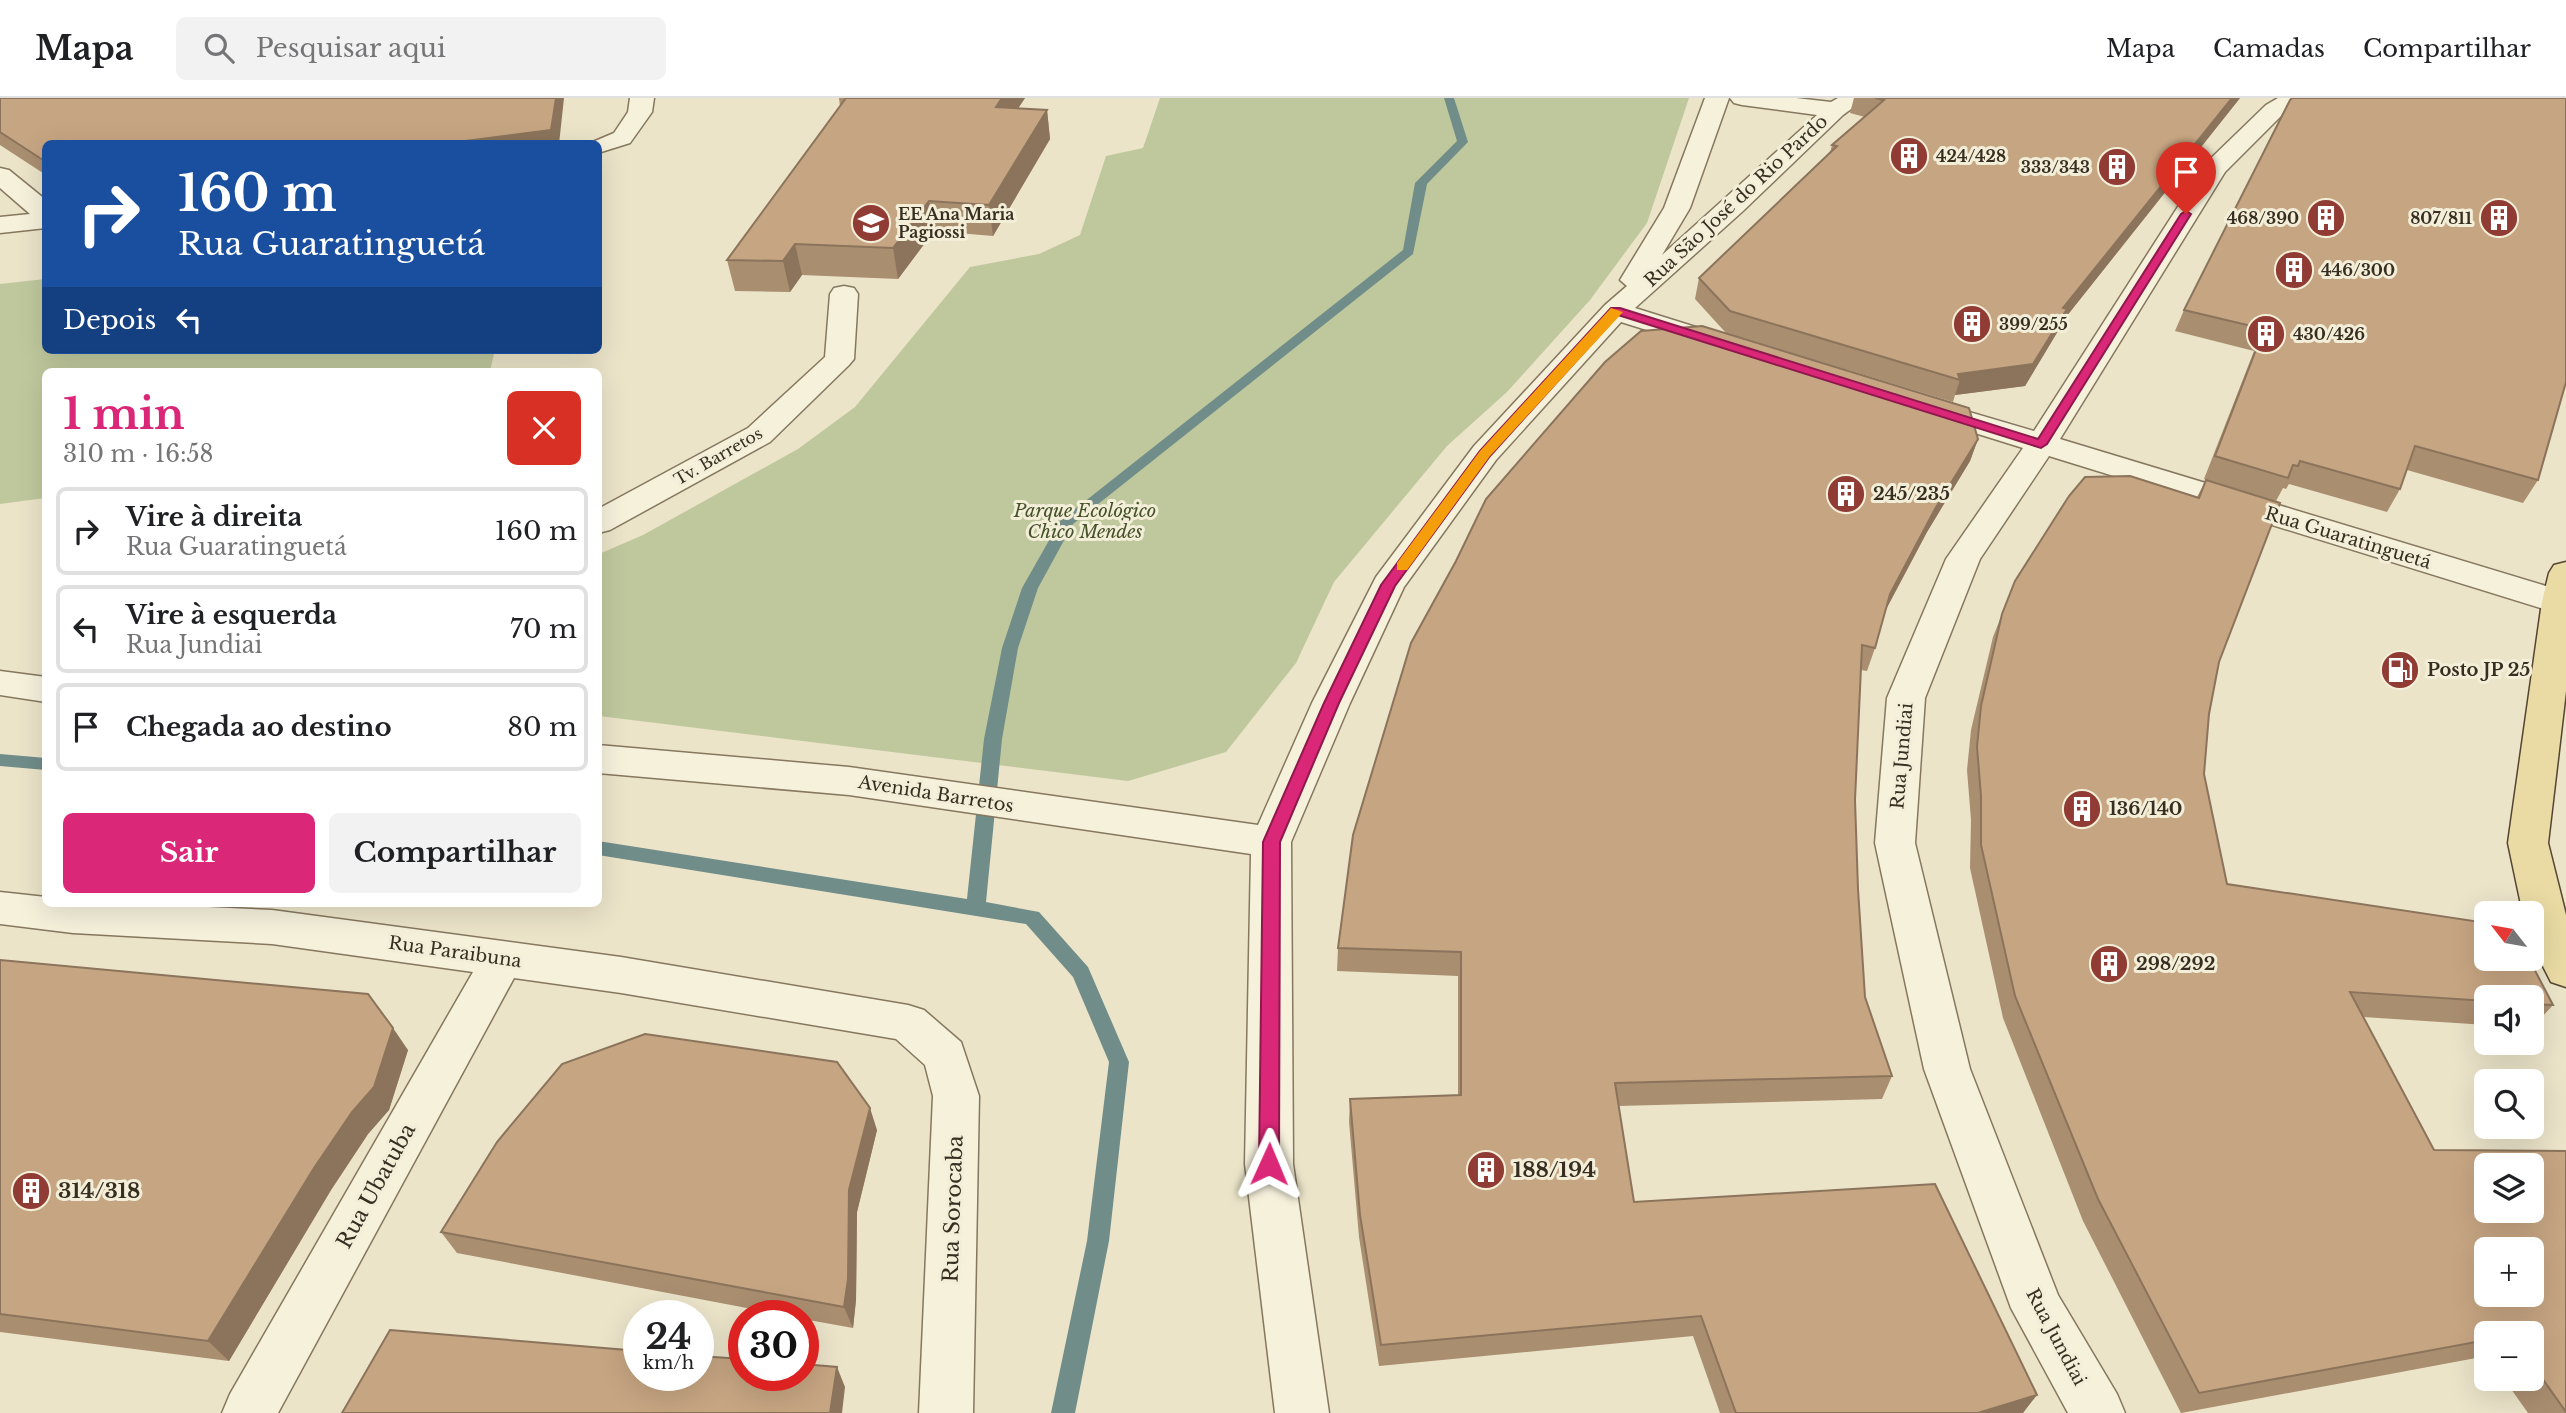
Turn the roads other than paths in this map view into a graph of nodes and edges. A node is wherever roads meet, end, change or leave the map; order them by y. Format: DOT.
graph roads {
  1 [pos="642,98"];
  2 [pos="1717,98"];
  3 [pos="1742,98"];
  4 [pos="2295,98"];
  5 [pos="1844,104"];
  6 [pos="602,145"];
  7 [pos="0,175"];
  8 [pos="42,211"];
  9 [pos="42,221"];
  10 [pos="0,226"];
  11 [pos="844,294"];
  12 [pos="1615,311"];
  13 [pos="1748,352"];
  14 [pos="1895,398"];
  15 [pos="2041,444"];
  16 [pos="602,521"];
  17 [pos="2563,588"];
  18 [pos="0,683"];
  19 [pos="42,689"];
  20 [pos="602,759"];
  21 [pos="1271,842"];
  22 [pos="0,908"];
  23 [pos="503,958"];
  24 [pos="2566,970"];
  25 [pos="908,1023"];
  26 [pos="249,1413"];
  27 [pos="946,1413"];
  28 [pos="1302,1413"];
  29 [pos="2098,1413"];
  1 -- 6 [label="street"];
  2 -- 12 [label="street"];
  3 -- 5 [label="street"];
  4 -- 15 [label="street, Rua Jundiai"];
  5 -- 12 [label="street, Rua São José do Rio Pardo"];
  7 -- 8 [label="street"];
  9 -- 10 [label="street"];
  11 -- 16 [label="street, Tv. Barretos"];
  12 -- 13 [label="street"];
  12 -- 21 [label="street, Rua São José do Rio Pardo"];
  14 -- 15 [label="street, Rua Guaratinguetá"];
  15 -- 17 [label="street, Rua Guaratinguetá"];
  15 -- 29 [label="street, Rua Jundiai"];
  17 -- 24 [label="main road"];
  18 -- 19 [label="street"];
  20 -- 21 [label="street, Avenida Barretos"];
  21 -- 28 [label="street, Rua São José do Rio Pardo"];
  22 -- 23 [label="street, Rua Paraibuna"];
  23 -- 25 [label="street, Rua Paraibuna"];
  23 -- 26 [label="street, Rua Ubatuba"];
  25 -- 27 [label="street, Rua Sorocaba"];
}
